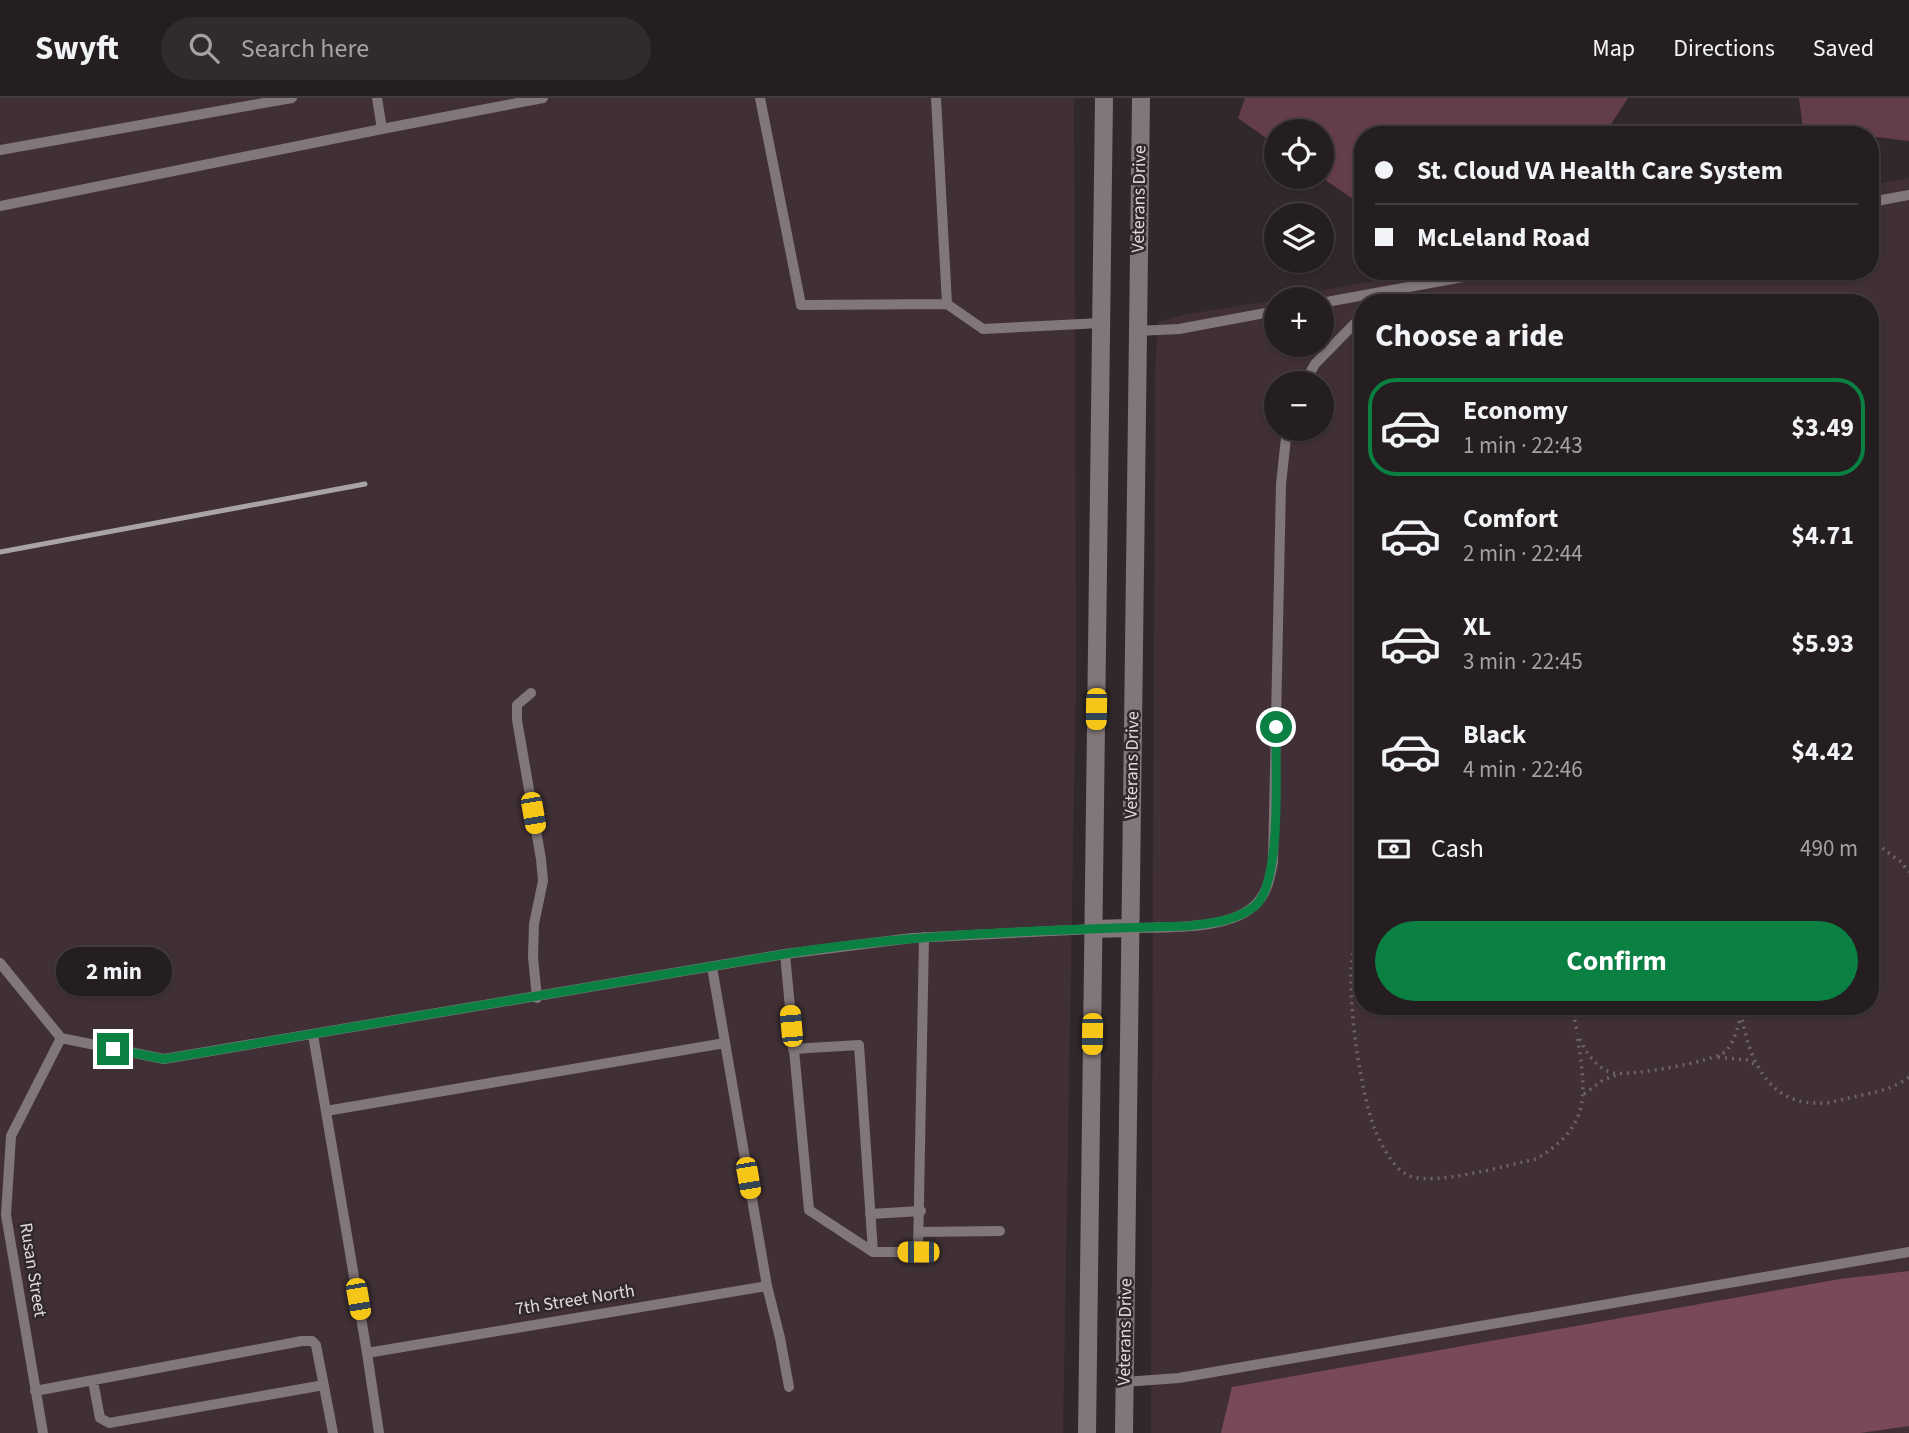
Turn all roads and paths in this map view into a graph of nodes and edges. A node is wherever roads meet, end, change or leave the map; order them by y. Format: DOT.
graph roads {
  1 [pos="292,98"];
  2 [pos="377,98"];
  3 [pos="543,98"];
  4 [pos="760,98"];
  5 [pos="936,98"];
  6 [pos="1104,98"];
  7 [pos="1141,98"];
  8 [pos="382,129"];
  9 [pos="0,150"];
  10 [pos="1909,195"];
  11 [pos="1879,201"];
  12 [pos="0,206"];
  13 [pos="1447,280"];
  14 [pos="1393,290"];
  15 [pos="1371,294"];
  16 [pos="1388,294"];
  17 [pos="1354,297"];
  18 [pos="1334,301"];
  19 [pos="947,304"];
  20 [pos="1264,313"];
  21 [pos="1101,323"];
  22 [pos="1354,323"];
  23 [pos="1137,331"];
  24 [pos="1311,371"];
  25 [pos="1285,441"];
  26 [pos="531,693"];
  27 [pos="1879,845"];
  28 [pos="1908,870"];
  29 [pos="1130,928"];
  30 [pos="1093,929"];
  31 [pos="924,937"];
  32 [pos="1354,941"];
  33 [pos="785,954"];
  34 [pos="0,963"];
  35 [pos="712,967"];
  36 [pos="537,998"];
  37 [pos="1354,1011"];
  38 [pos="1354,1015"];
  39 [pos="1574,1015"];
  40 [pos="1741,1016"];
  41 [pos="1577,1032"];
  42 [pos="313,1035"];
  43 [pos="61,1038"];
  44 [pos="725,1043"];
  45 [pos="793,1049"];
  46 [pos="1717,1057"];
  47 [pos="1756,1066"];
  48 [pos="1622,1073"];
  49 [pos="1909,1077"];
  50 [pos="1583,1094"];
  51 [pos="326,1111"];
  52 [pos="5,1141"];
  53 [pos="921,1211"];
  54 [pos="870,1214"];
  55 [pos="1000,1231"];
  56 [pos="919,1232"];
  57 [pos="873,1252"];
  58 [pos="1909,1252"];
  59 [pos="767,1286"];
  60 [pos="367,1353"];
  61 [pos="93,1381"];
  62 [pos="1124,1382"];
  63 [pos="324,1385"];
  64 [pos="789,1387"];
  65 [pos="35,1391"];
  66 [pos="43,1433"];
  67 [pos="333,1433"];
  68 [pos="379,1433"];
  69 [pos="1087,1433"];
  70 [pos="1124,1433"];
  1 -- 9 [label="lane"];
  2 -- 8 [label="lane"];
  3 -- 8 [label="lane"];
  4 -- 19 [label="lane"];
  5 -- 19 [label="lane"];
  6 -- 21 [label="main road, Veterans Drive"];
  7 -- 23 [label="main road, Veterans Drive"];
  8 -- 12 [label="lane"];
  10 -- 11 [label="lane"];
  13 -- 14 [label="lane"];
  14 -- 15 [label="lane"];
  14 -- 16 [label="lane"];
  17 -- 18 [label="lane"];
  19 -- 21 [label="lane"];
  20 -- 23 [label="lane"];
  21 -- 30 [label="main road, Veterans Drive"];
  22 -- 24 [label="lane"];
  23 -- 29 [label="main road, Veterans Drive"];
  25 -- 29 [label="lane"];
  26 -- 36 [label="lane"];
  27 -- 28 [label="path"];
  29 -- 30 [label="main road"];
  29 -- 62 [label="main road, Veterans Drive"];
  30 -- 31 [label="lane"];
  30 -- 69 [label="main road, Veterans Drive"];
  31 -- 33 [label="lane"];
  31 -- 53 [label="lane"];
  32 -- 37 [label="path"];
  33 -- 35 [label="lane"];
  33 -- 45 [label="lane"];
  34 -- 43 [label="lane"];
  35 -- 36 [label="lane"];
  35 -- 44 [label="lane"];
  36 -- 42 [label="lane"];
  38 -- 50 [label="path"];
  39 -- 41 [label="path"];
  40 -- 46 [label="path"];
  40 -- 47 [label="path"];
  41 -- 48 [label="path"];
  41 -- 50 [label="path"];
  42 -- 43 [label="lane"];
  42 -- 51 [label="lane"];
  43 -- 52 [label="lane, Rusan Street"];
  44 -- 51 [label="lane"];
  44 -- 59 [label="lane"];
  45 -- 54 [label="lane"];
  45 -- 57 [label="lane"];
  46 -- 47 [label="path"];
  46 -- 48 [label="path"];
  47 -- 49 [label="path"];
  48 -- 50 [label="path"];
  51 -- 60 [label="lane"];
  52 -- 65 [label="lane, Rusan Street"];
  53 -- 54 [label="lane"];
  53 -- 56 [label="lane"];
  54 -- 57 [label="lane"];
  55 -- 56 [label="lane"];
  56 -- 57 [label="lane"];
  58 -- 62 [label="lane"];
  59 -- 60 [label="lane, 7th Street North"];
  59 -- 64 [label="lane"];
  60 -- 68 [label="lane"];
  61 -- 63 [label="lane"];
  61 -- 63 [label="lane"];
  61 -- 65 [label="lane"];
  62 -- 70 [label="main road, Veterans Drive"];
  63 -- 67 [label="lane"];
  65 -- 66 [label="lane, Rusan Street"];
}
